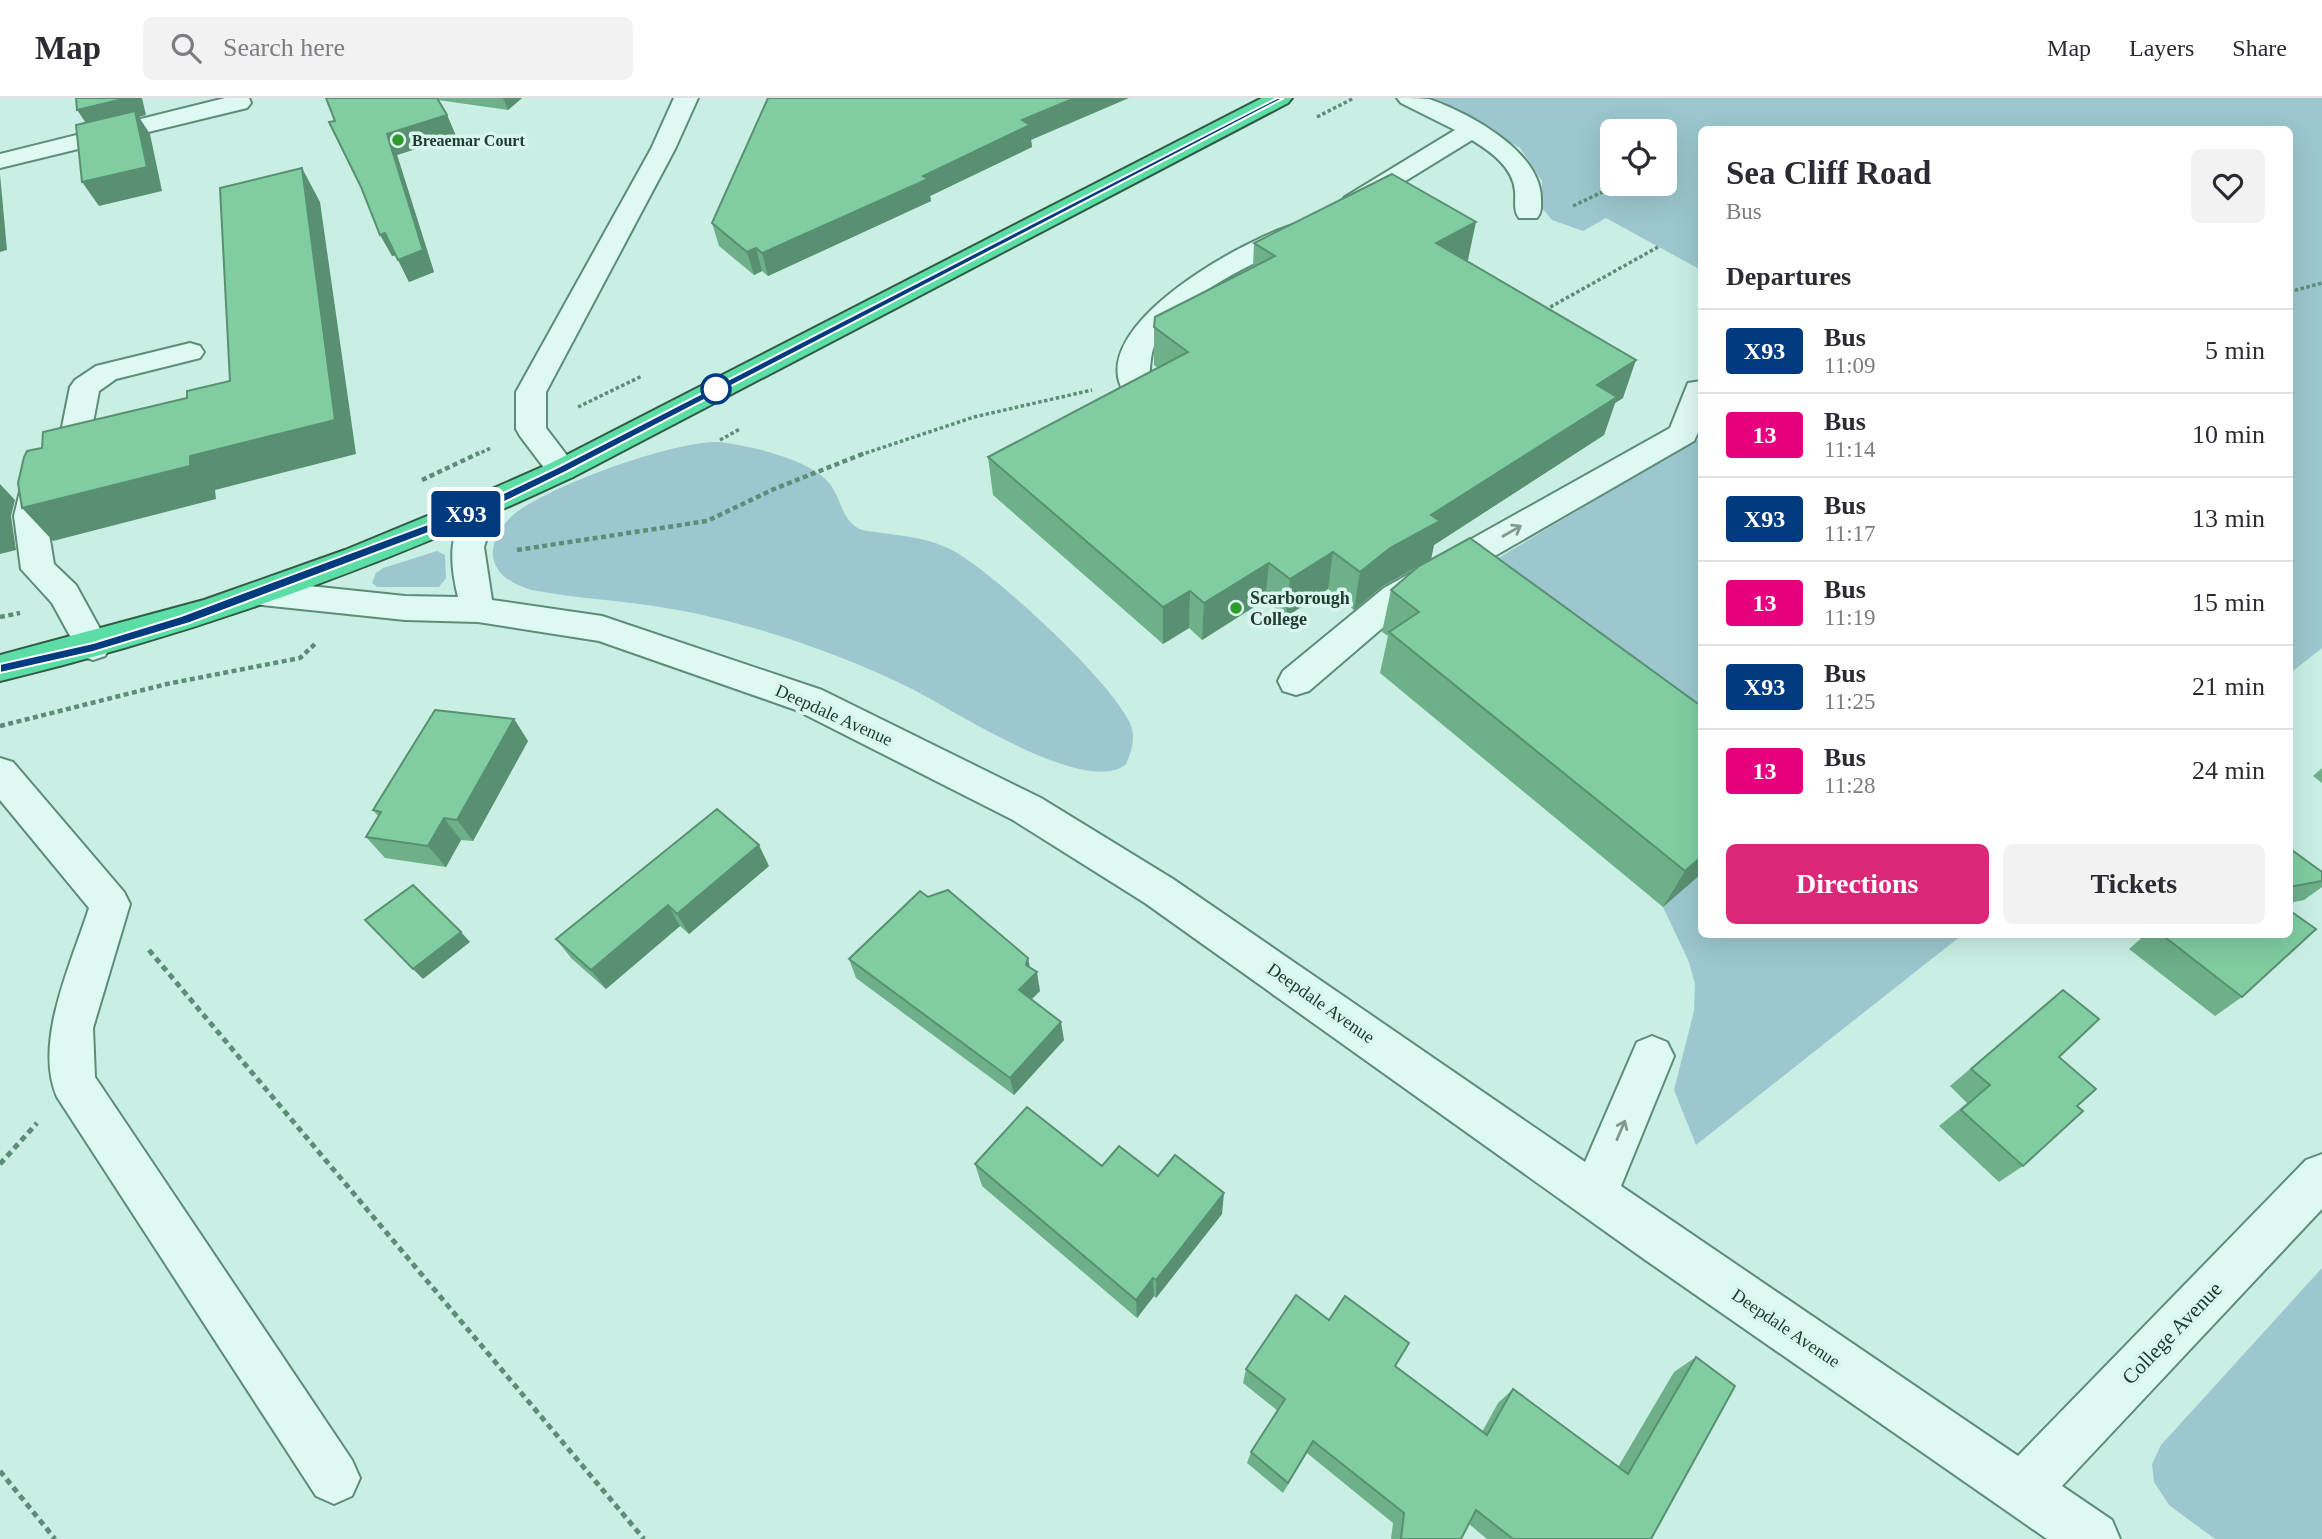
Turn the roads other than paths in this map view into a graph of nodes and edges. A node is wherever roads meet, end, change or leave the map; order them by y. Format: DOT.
graph roads {
  1 [pos="686,98"];
  2 [pos="1280,98"];
  3 [pos="1409,98"];
  4 [pos="246,100"];
  5 [pos="1471,130"];
  6 [pos="0,161"];
  7 [pos="1528,213"];
  8 [pos="190,352"];
  9 [pos="1135,387"];
  10 [pos="1698,390"];
  11 [pos="562,470"];
  12 [pos="480,509"];
  13 [pos="262,593"];
  14 [pos="478,610"];
  15 [pos="93,647"];
  16 [pos="0,668"];
  17 [pos="1296,681"];
  18 [pos="0,773"];
  19 [pos="1652,1056"];
  20 [pos="2322,1176"];
  21 [pos="1595,1193"];
  22 [pos="334,1478"];
  23 [pos="2022,1490"];
  24 [pos="2093,1539"];
  1 -- 11 [label="street"];
  2 -- 11 [label="highway"];
  3 -- 5 [label="street"];
  4 -- 6 [label="street"];
  5 -- 7 [label="street"];
  5 -- 9 [label="street"];
  8 -- 15 [label="street"];
  17 -- 10 [label="street, one-way"];
  11 -- 12 [label="highway"];
  12 -- 13 [label="highway"];
  12 -- 14 [label="street"];
  13 -- 14 [label="street, Deepdale Avenue"];
  13 -- 15 [label="highway"];
  14 -- 21 [label="street, Deepdale Avenue"];
  15 -- 16 [label="highway"];
  18 -- 22 [label="street"];
  21 -- 19 [label="street, one-way"];
  20 -- 23 [label="street, College Avenue"];
  21 -- 23 [label="street, Deepdale Avenue"];
  23 -- 24 [label="street, Deepdale Avenue"];
}
